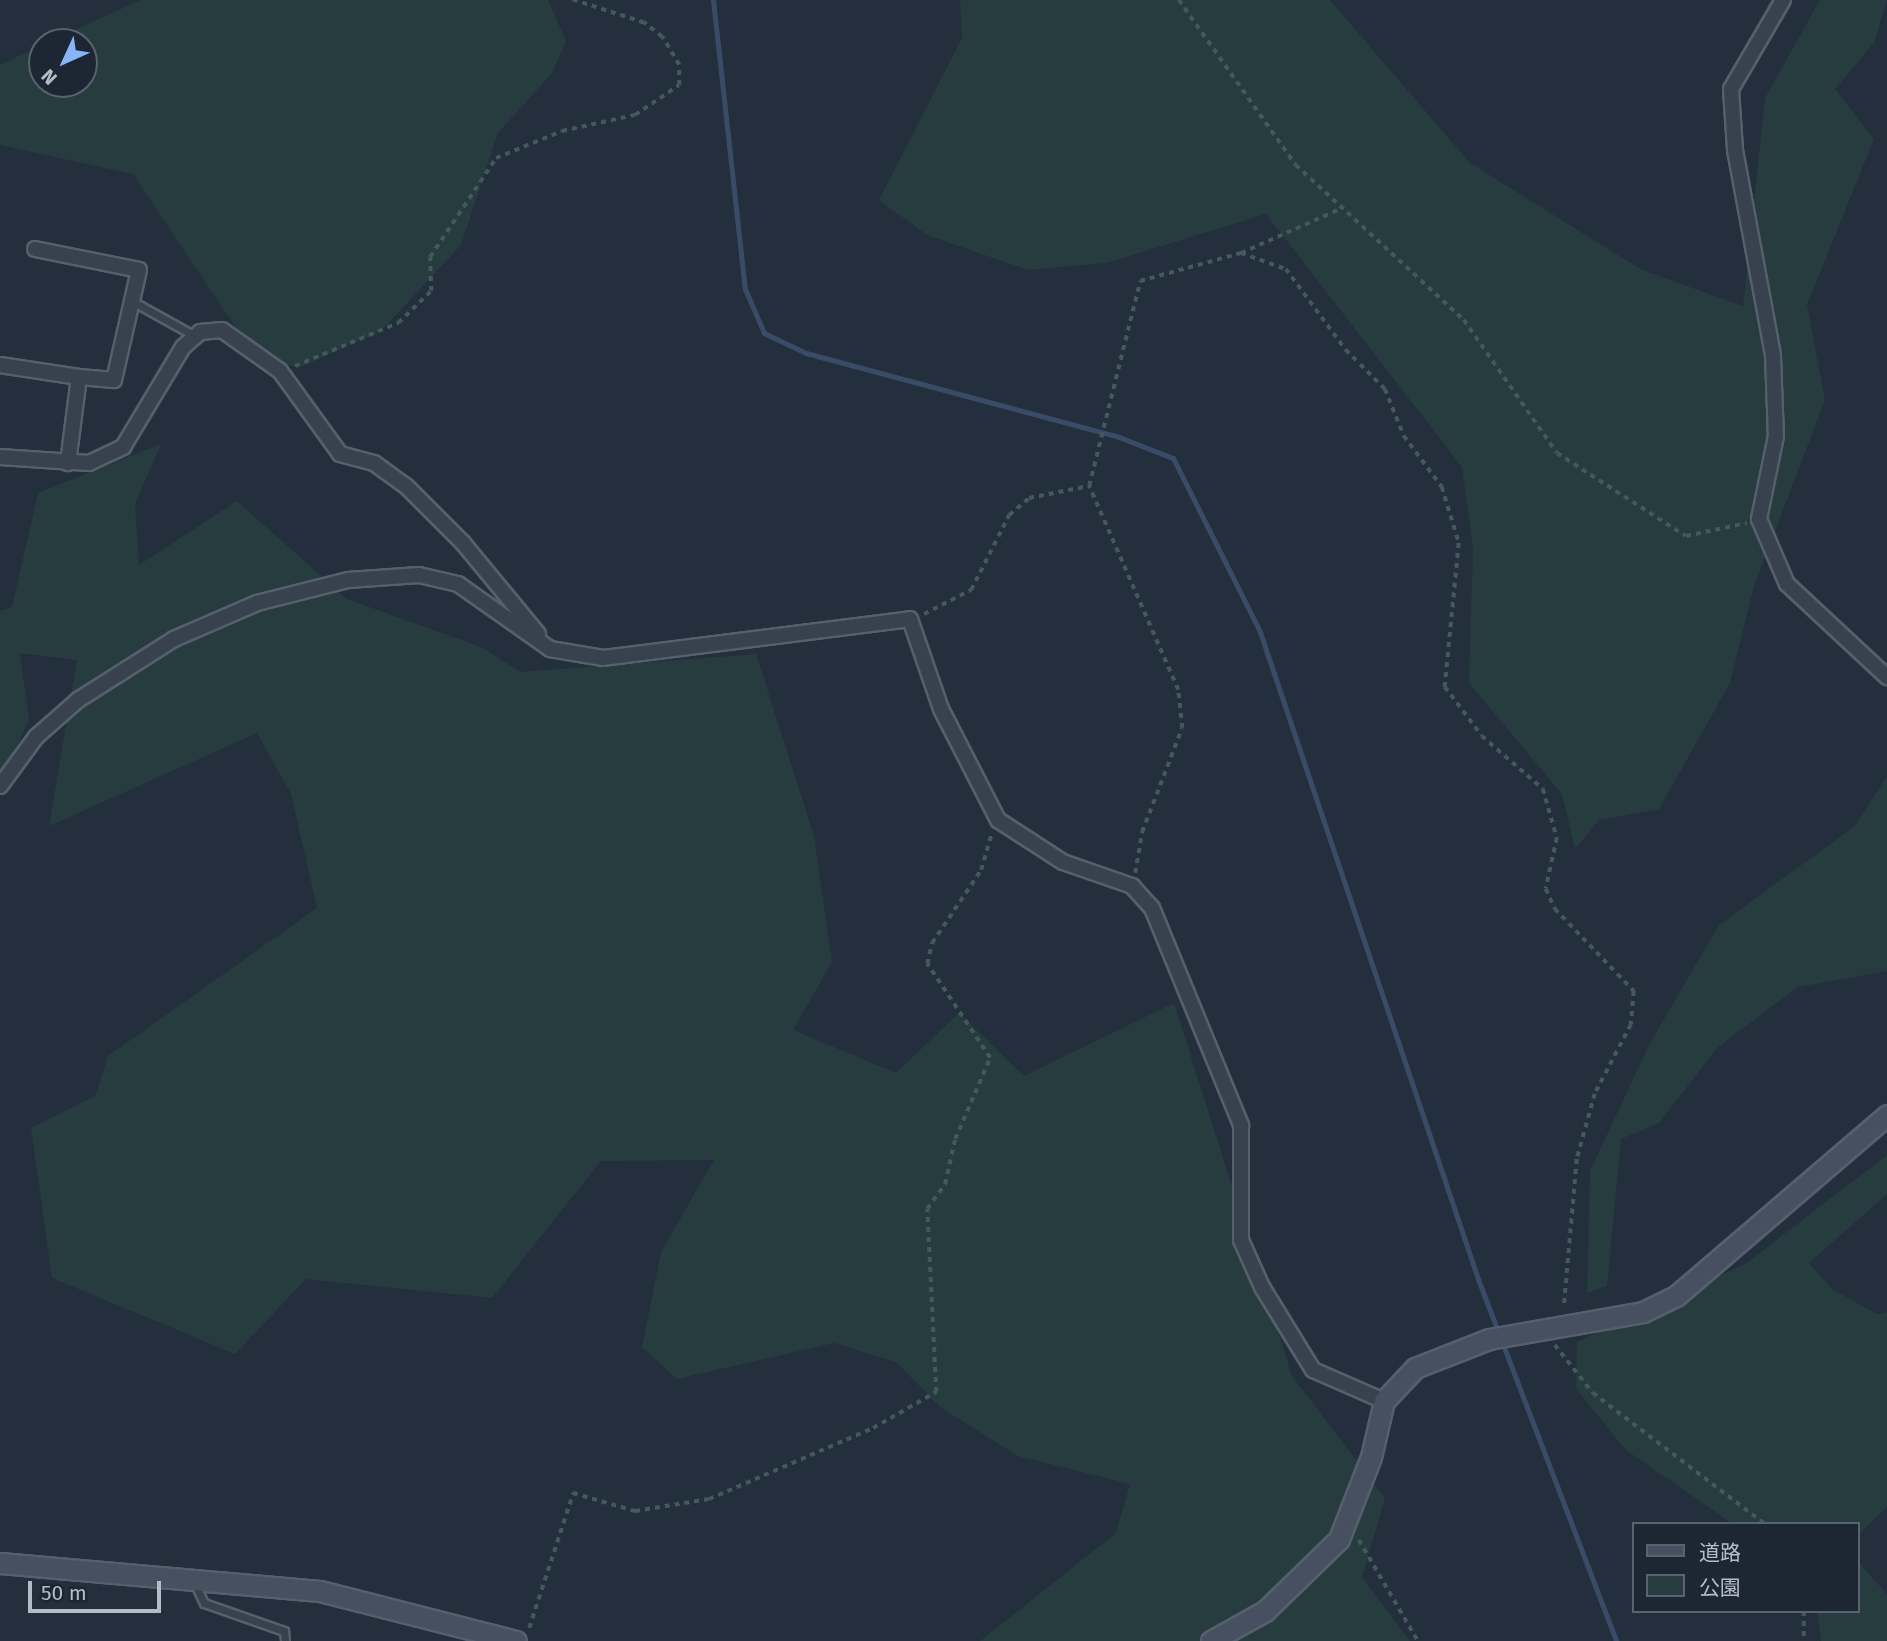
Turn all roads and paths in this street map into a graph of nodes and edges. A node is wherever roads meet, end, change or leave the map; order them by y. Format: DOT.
graph roads {
  1 [pos="573,0"];
  2 [pos="1179,0"];
  3 [pos="1783,0"];
  4 [pos="1338,210"];
  5 [pos="35,249"];
  6 [pos="1241,253"];
  7 [pos="132,301"];
  8 [pos="195,337"];
  9 [pos="0,366"];
  10 [pos="280,371"];
  11 [pos="79,377"];
  12 [pos="0,457"];
  13 [pos="68,463"];
  14 [pos="1089,486"];
  15 [pos="1759,519"];
  16 [pos="910,619"];
  17 [pos="550,649"];
  18 [pos="1887,677"];
  19 [pos="0,786"];
  20 [pos="998,820"];
  21 [pos="1132,886"];
  22 [pos="1887,1115"];
  23 [pos="1553,1331"];
  24 [pos="1384,1401"];
  25 [pos="1762,1522"];
  26 [pos="1348,1523"];
  27 [pos="0,1563"];
  28 [pos="195,1584"];
  29 [pos="1804,1613"];
  30 [pos="285,1641"];
  31 [pos="516,1641"];
  32 [pos="526,1641"];
  33 [pos="1210,1641"];
  34 [pos="1418,1641"];
  35 [pos="1804,1641"];
  1 -- 10 [label="path"];
  2 -- 4 [label="path"];
  3 -- 15 [label="street"];
  4 -- 6 [label="path"];
  4 -- 15 [label="path"];
  5 -- 7 [label="street"];
  6 -- 14 [label="path"];
  6 -- 23 [label="path"];
  7 -- 8 [label="lane"];
  7 -- 11 [label="street"];
  8 -- 10 [label="street"];
  8 -- 13 [label="street"];
  9 -- 11 [label="street"];
  10 -- 17 [label="street"];
  11 -- 13 [label="street"];
  12 -- 13 [label="street"];
  14 -- 16 [label="path"];
  14 -- 21 [label="path"];
  15 -- 18 [label="street"];
  16 -- 17 [label="street"];
  16 -- 20 [label="street"];
  17 -- 19 [label="street"];
  20 -- 21 [label="street"];
  20 -- 32 [label="path"];
  21 -- 24 [label="street"];
  22 -- 23 [label="street"];
  23 -- 24 [label="street"];
  23 -- 25 [label="path"];
  24 -- 26 [label="street"];
  26 -- 33 [label="street"];
  26 -- 34 [label="path"];
  27 -- 28 [label="street"];
  28 -- 30 [label="lane"];
  28 -- 31 [label="street"];
  29 -- 35 [label="path"];
}
